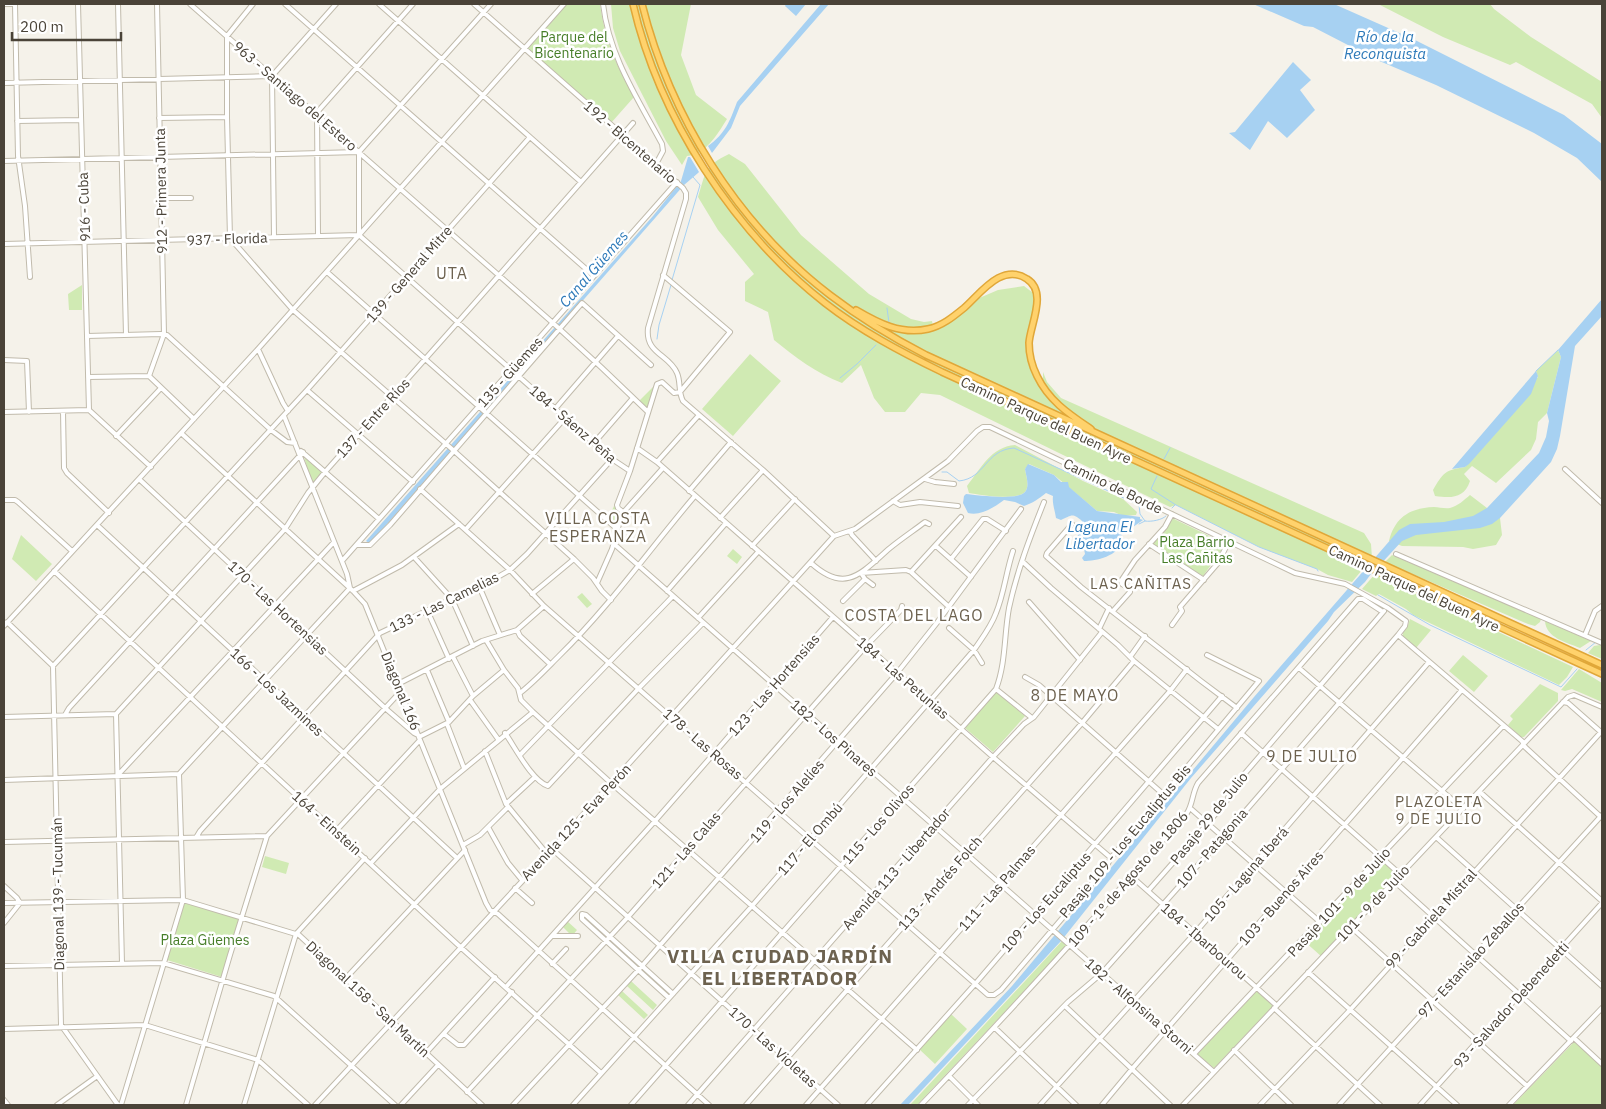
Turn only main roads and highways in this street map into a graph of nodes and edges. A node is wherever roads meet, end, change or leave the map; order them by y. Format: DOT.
graph roads {
  1 [pos="633,4"];
  2 [pos="642,4"];
  3 [pos="818,285"];
  4 [pos="1106,438"];
  5 [pos="1580,664"];
  6 [pos="1602,664"];
  7 [pos="1602,674"];
  8 [pos="1602,679"];
  1 -- 5 [label="highway, Camino Parque del Buen Ayre"];
  2 -- 3 [label="highway, Camino Parque del Buen Ayre"];
  3 -- 4 [label="highway, Camino Parque del Buen Ayre"];
  3 -- 4 [label="highway"];
  4 -- 6 [label="highway, Camino Parque del Buen Ayre"];
  5 -- 7 [label="highway, Camino Parque del Buen Ayre"];
  5 -- 8 [label="highway"];
}
